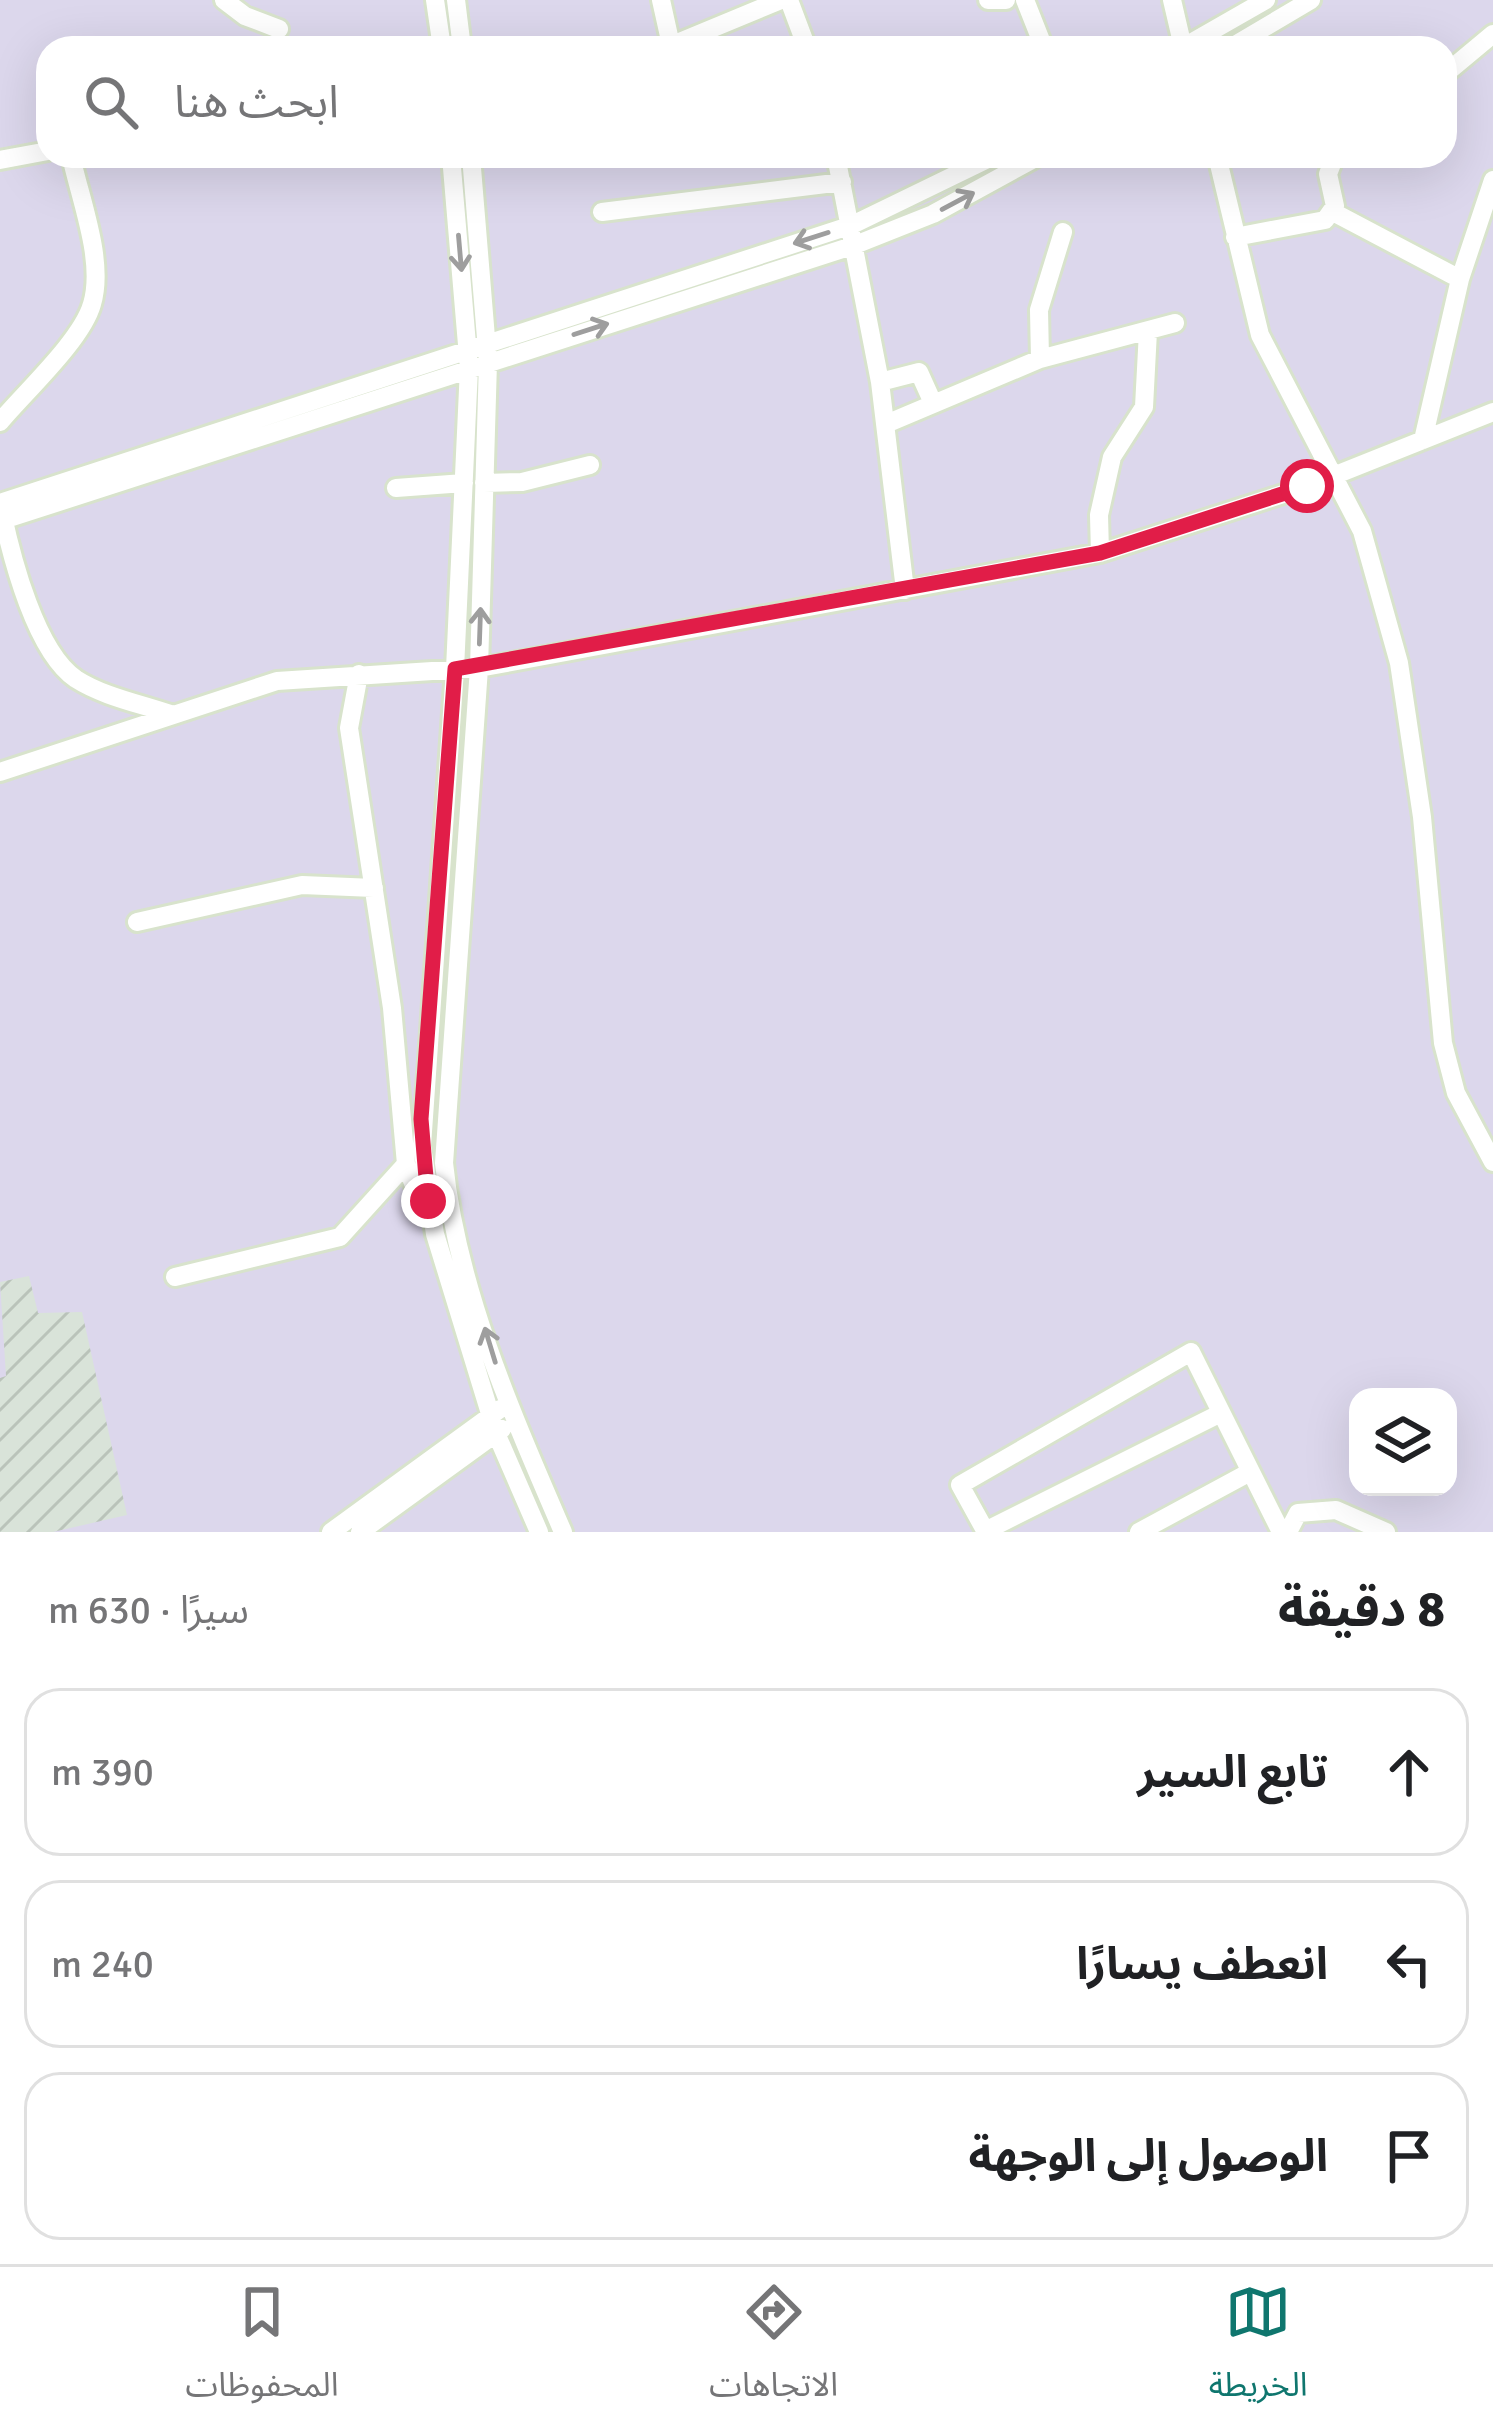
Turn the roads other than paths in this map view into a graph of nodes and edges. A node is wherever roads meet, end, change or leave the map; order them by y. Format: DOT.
graph roads {
  1 [pos="224,0"];
  2 [pos="435,0"];
  3 [pos="456,0"];
  4 [pos="661,0"];
  5 [pos="785,0"];
  6 [pos="988,0"];
  7 [pos="1006,0"];
  8 [pos="1025,0"];
  9 [pos="1172,0"];
  10 [pos="1266,0"];
  11 [pos="1311,0"];
  12 [pos="279,29"];
  13 [pos="1493,34"];
  14 [pos="451,36"];
  15 [pos="455,36"];
  16 [pos="666,36"];
  17 [pos="695,36"];
  18 [pos="802,36"];
  19 [pos="1039,36"];
  20 [pos="1180,36"];
  21 [pos="1204,36"];
  22 [pos="1250,36"];
  23 [pos="1457,64"];
  24 [pos="36,154"];
  25 [pos="0,160"];
  26 [pos="73,168"];
  27 [pos="453,168"];
  28 [pos="471,168"];
  29 [pos="839,168"];
  30 [pos="973,168"];
  31 [pos="1017,168"];
  32 [pos="1220,168"];
  33 [pos="1330,168"];
  34 [pos="1493,180"];
  35 [pos="842,182"];
  36 [pos="602,212"];
  37 [pos="1333,212"];
  38 [pos="1063,232"];
  39 [pos="854,235"];
  40 [pos="1234,237"];
  41 [pos="1460,278"];
  42 [pos="1175,323"];
  43 [pos="1148,331"];
  44 [pos="478,356"];
  45 [pos="1040,359"];
  46 [pos="880,382"];
  47 [pos="934,404"];
  48 [pos="1493,412"];
  49 [pos="0,422"];
  50 [pos="886,424"];
  51 [pos="1423,440"];
  52 [pos="590,465"];
  53 [pos="1333,475"];
  54 [pos="464,483"];
  55 [pos="484,483"];
  56 [pos="396,488"];
  57 [pos="1,510"];
  58 [pos="1100,553"];
  59 [pos="905,590"];
  60 [pos="479,668"];
  61 [pos="455,669"];
  62 [pos="359,674"];
  63 [pos="172,715"];
  64 [pos="0,772"];
  65 [pos="374,888"];
  66 [pos="137,922"];
  67 [pos="1493,1162"];
  68 [pos="406,1164"];
  69 [pos="428,1201"];
  70 [pos="176,1277"];
  71 [pos="511,1410"];
  72 [pos="1221,1412"];
  73 [pos="494,1425"];
  74 [pos="1250,1472"];
  75 [pos="331,1532"];
  76 [pos="360,1532"];
  77 [pos="538,1532"];
  78 [pos="562,1532"];
  79 [pos="986,1532"];
  80 [pos="1139,1532"];
  81 [pos="1284,1532"];
  82 [pos="1386,1532"];
  1 -- 12 [label="street"];
  2 -- 14 [label="street"];
  3 -- 15 [label="street"];
  4 -- 16 [label="street"];
  5 -- 17 [label="street"];
  5 -- 18 [label="street"];
  6 -- 7 [label="street"];
  8 -- 19 [label="street"];
  9 -- 20 [label="street"];
  10 -- 21 [label="street"];
  11 -- 22 [label="street"];
  13 -- 23 [label="street"];
  24 -- 25 [label="street"];
  26 -- 49 [label="street"];
  27 -- 44 [label="street, one-way"];
  28 -- 44 [label="street"];
  29 -- 35 [label="street"];
  30 -- 39 [label="street"];
  39 -- 31 [label="street, one-way"];
  32 -- 40 [label="street"];
  33 -- 37 [label="street"];
  34 -- 41 [label="street"];
  35 -- 36 [label="street"];
  35 -- 39 [label="street"];
  37 -- 40 [label="street"];
  37 -- 41 [label="street"];
  38 -- 45 [label="street"];
  39 -- 44 [label="street"];
  39 -- 46 [label="street"];
  40 -- 53 [label="street"];
  41 -- 51 [label="street"];
  42 -- 43 [label="street"];
  43 -- 45 [label="street"];
  43 -- 58 [label="street"];
  44 -- 54 [label="street"];
  44 -- 55 [label="street"];
  44 -- 57 [label="street"];
  45 -- 47 [label="street"];
  46 -- 47 [label="street"];
  46 -- 50 [label="street"];
  47 -- 50 [label="street"];
  48 -- 51 [label="street"];
  50 -- 59 [label="street"];
  51 -- 53 [label="street"];
  52 -- 55 [label="street"];
  53 -- 58 [label="street"];
  53 -- 67 [label="street"];
  54 -- 56 [label="street"];
  54 -- 61 [label="street"];
  60 -- 55 [label="street, one-way"];
  57 -- 63 [label="street"];
  58 -- 59 [label="street"];
  59 -- 60 [label="street"];
  60 -- 61 [label="street"];
  71 -- 60 [label="street, one-way"];
  61 -- 62 [label="street"];
  61 -- 69 [label="street"];
  62 -- 63 [label="street"];
  62 -- 65 [label="street"];
  63 -- 64 [label="street"];
  65 -- 66 [label="street"];
  65 -- 68 [label="street"];
  68 -- 69 [label="street"];
  68 -- 70 [label="street"];
  69 -- 73 [label="street"];
  71 -- 73 [label="street"];
  71 -- 78 [label="street"];
  72 -- 74 [label="street"];
  72 -- 79 [label="street"];
  72 -- 79 [label="street"];
  73 -- 75 [label="street"];
  73 -- 76 [label="street"];
  73 -- 77 [label="street"];
  74 -- 80 [label="street"];
  74 -- 81 [label="street"];
  81 -- 82 [label="street"];
}
